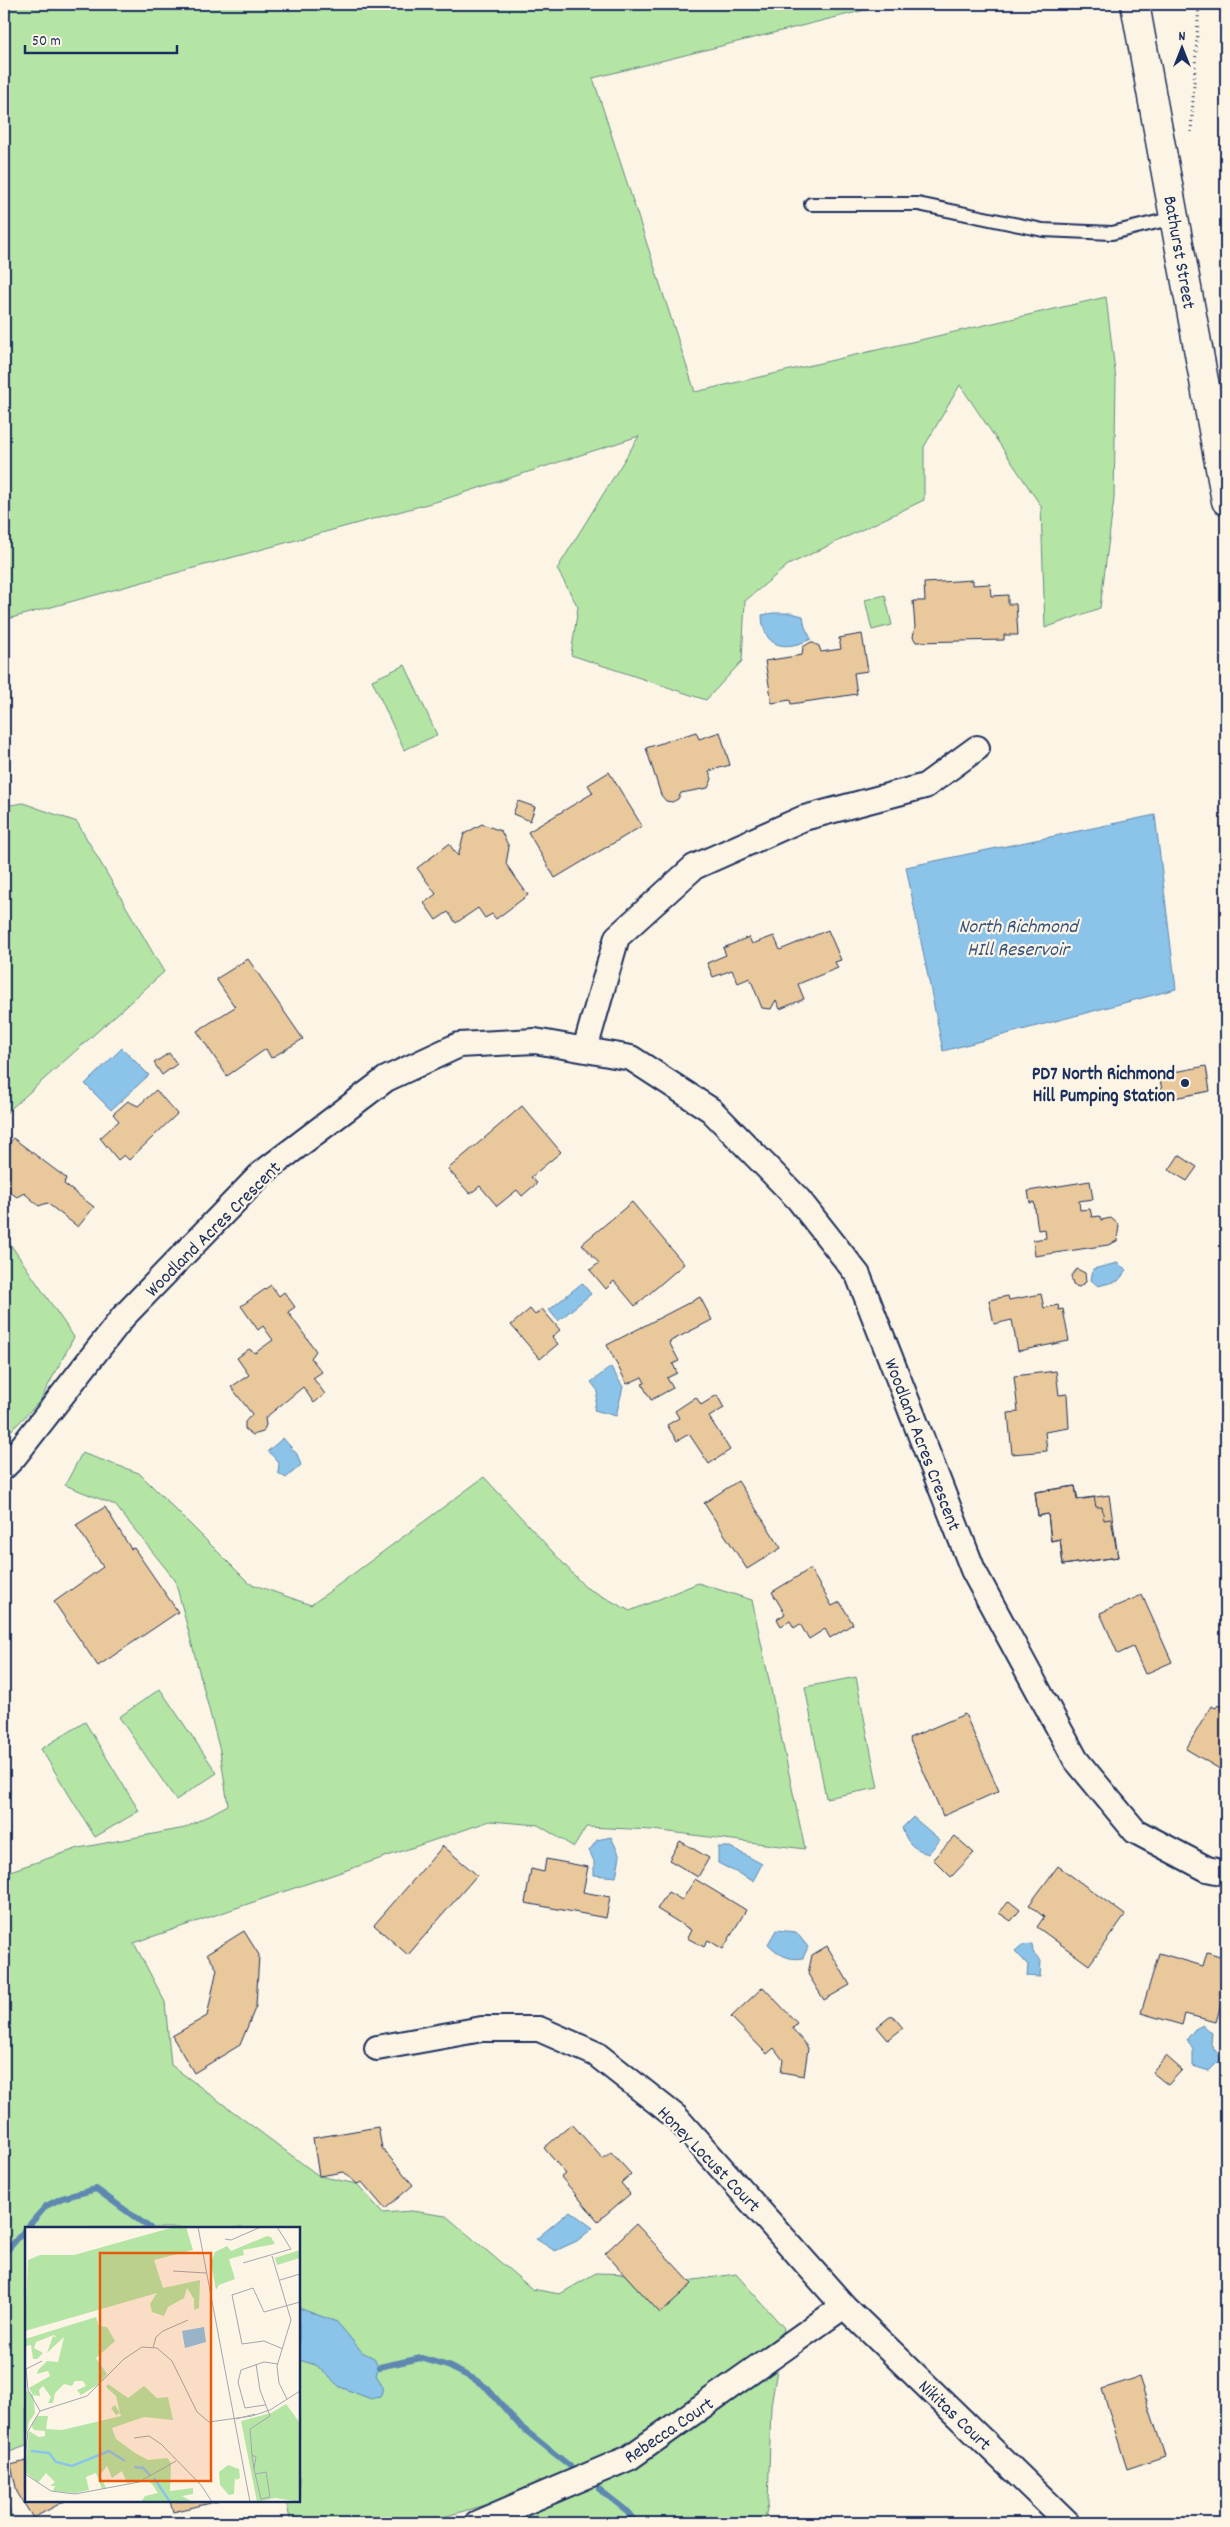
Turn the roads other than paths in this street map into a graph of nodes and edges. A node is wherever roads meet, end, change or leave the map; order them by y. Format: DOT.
graph roads {
  1 [pos="1135,4"];
  2 [pos="811,204"];
  3 [pos="1174,218"];
  4 [pos="1226,501"];
  5 [pos="977,748"];
  6 [pos="585,1050"];
  7 [pos="4,1467"];
  8 [pos="1226,1873"];
  9 [pos="377,2048"];
  10 [pos="844,2306"];
  11 [pos="477,2523"];
  12 [pos="1068,2523"];
  1 -- 3 [label="main road, Bathurst Street"];
  2 -- 3 [label="lane"];
  3 -- 4 [label="main road, Bathurst Street"];
  5 -- 6 [label="street"];
  6 -- 7 [label="street, Woodland Acres Crescent"];
  6 -- 8 [label="street, Woodland Acres Crescent"];
  9 -- 10 [label="street, Honey Locust Court"];
  10 -- 11 [label="street, Rebecca Court"];
  10 -- 12 [label="street, Nikitas Court"];
}
